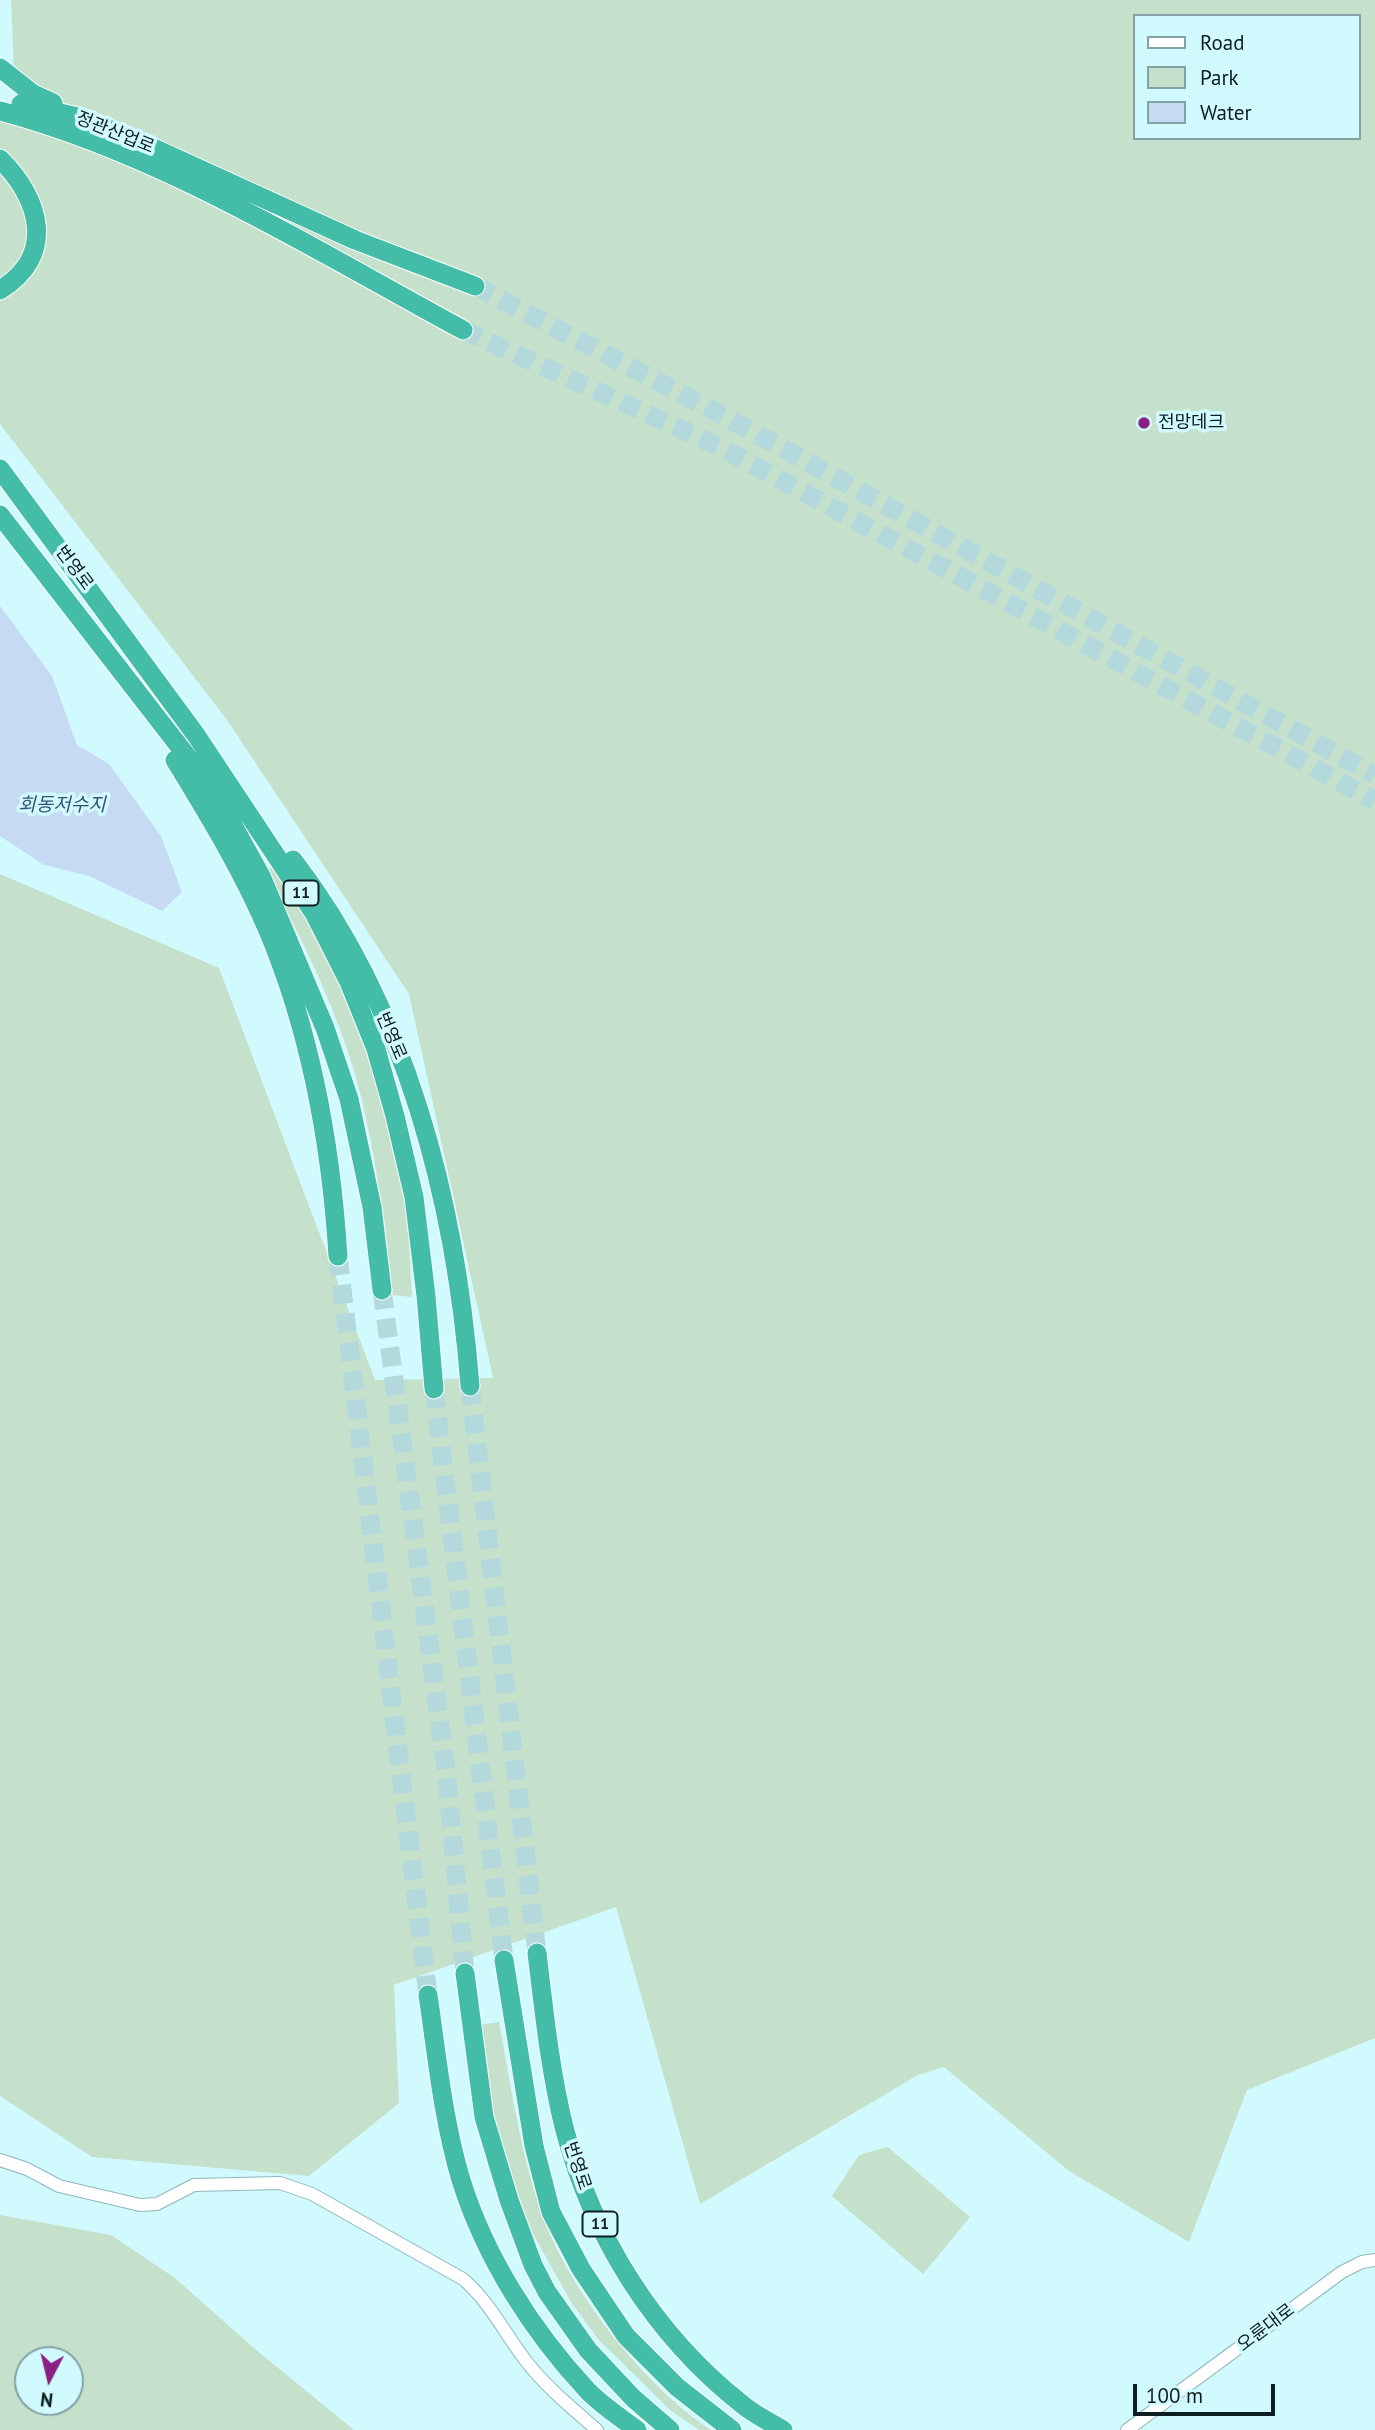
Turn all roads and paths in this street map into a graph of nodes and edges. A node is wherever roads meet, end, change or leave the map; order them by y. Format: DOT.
graph roads {
  1 [pos="0,68"];
  2 [pos="0,108"];
  3 [pos="82,118"];
  4 [pos="0,159"];
  5 [pos="475,286"];
  6 [pos="0,290"];
  7 [pos="463,330"];
  8 [pos="0,470"];
  9 [pos="0,515"];
  10 [pos="136,692"];
  11 [pos="196,735"];
  12 [pos="338,1256"];
  13 [pos="382,1290"];
  14 [pos="470,1386"];
  15 [pos="434,1389"];
  16 [pos="537,1953"];
  17 [pos="504,1959"];
  18 [pos="465,1973"];
  19 [pos="428,1995"];
  20 [pos="0,2160"];
  21 [pos="1375,2260"];
  22 [pos="597,2430"];
  23 [pos="636,2430"];
  24 [pos="670,2430"];
  25 [pos="733,2430"];
  26 [pos="783,2430"];
  27 [pos="1127,2430"];
  1 -- 3 [label="highway"];
  2 -- 3 [label="highway, 정관산업로"];
  2 -- 7 [label="highway, 정관산업로"];
  3 -- 5 [label="highway, 정관산업로"];
  4 -- 6 [label="highway"];
  8 -- 11 [label="highway, 번영로 / 11"];
  9 -- 10 [label="highway, 번영로 / 11"];
  10 -- 12 [label="highway, 번영로 / 11"];
  10 -- 13 [label="highway, 번영로 / 11"];
  11 -- 14 [label="highway, 번영로 / 11"];
  11 -- 15 [label="highway, 번영로 / 11"];
  16 -- 26 [label="highway, 번영로 / 11"];
  17 -- 25 [label="highway, 번영로 / 11"];
  18 -- 24 [label="highway"];
  19 -- 23 [label="highway"];
  20 -- 22 [label="street"];
  21 -- 27 [label="street, 오륜대로"];
}
